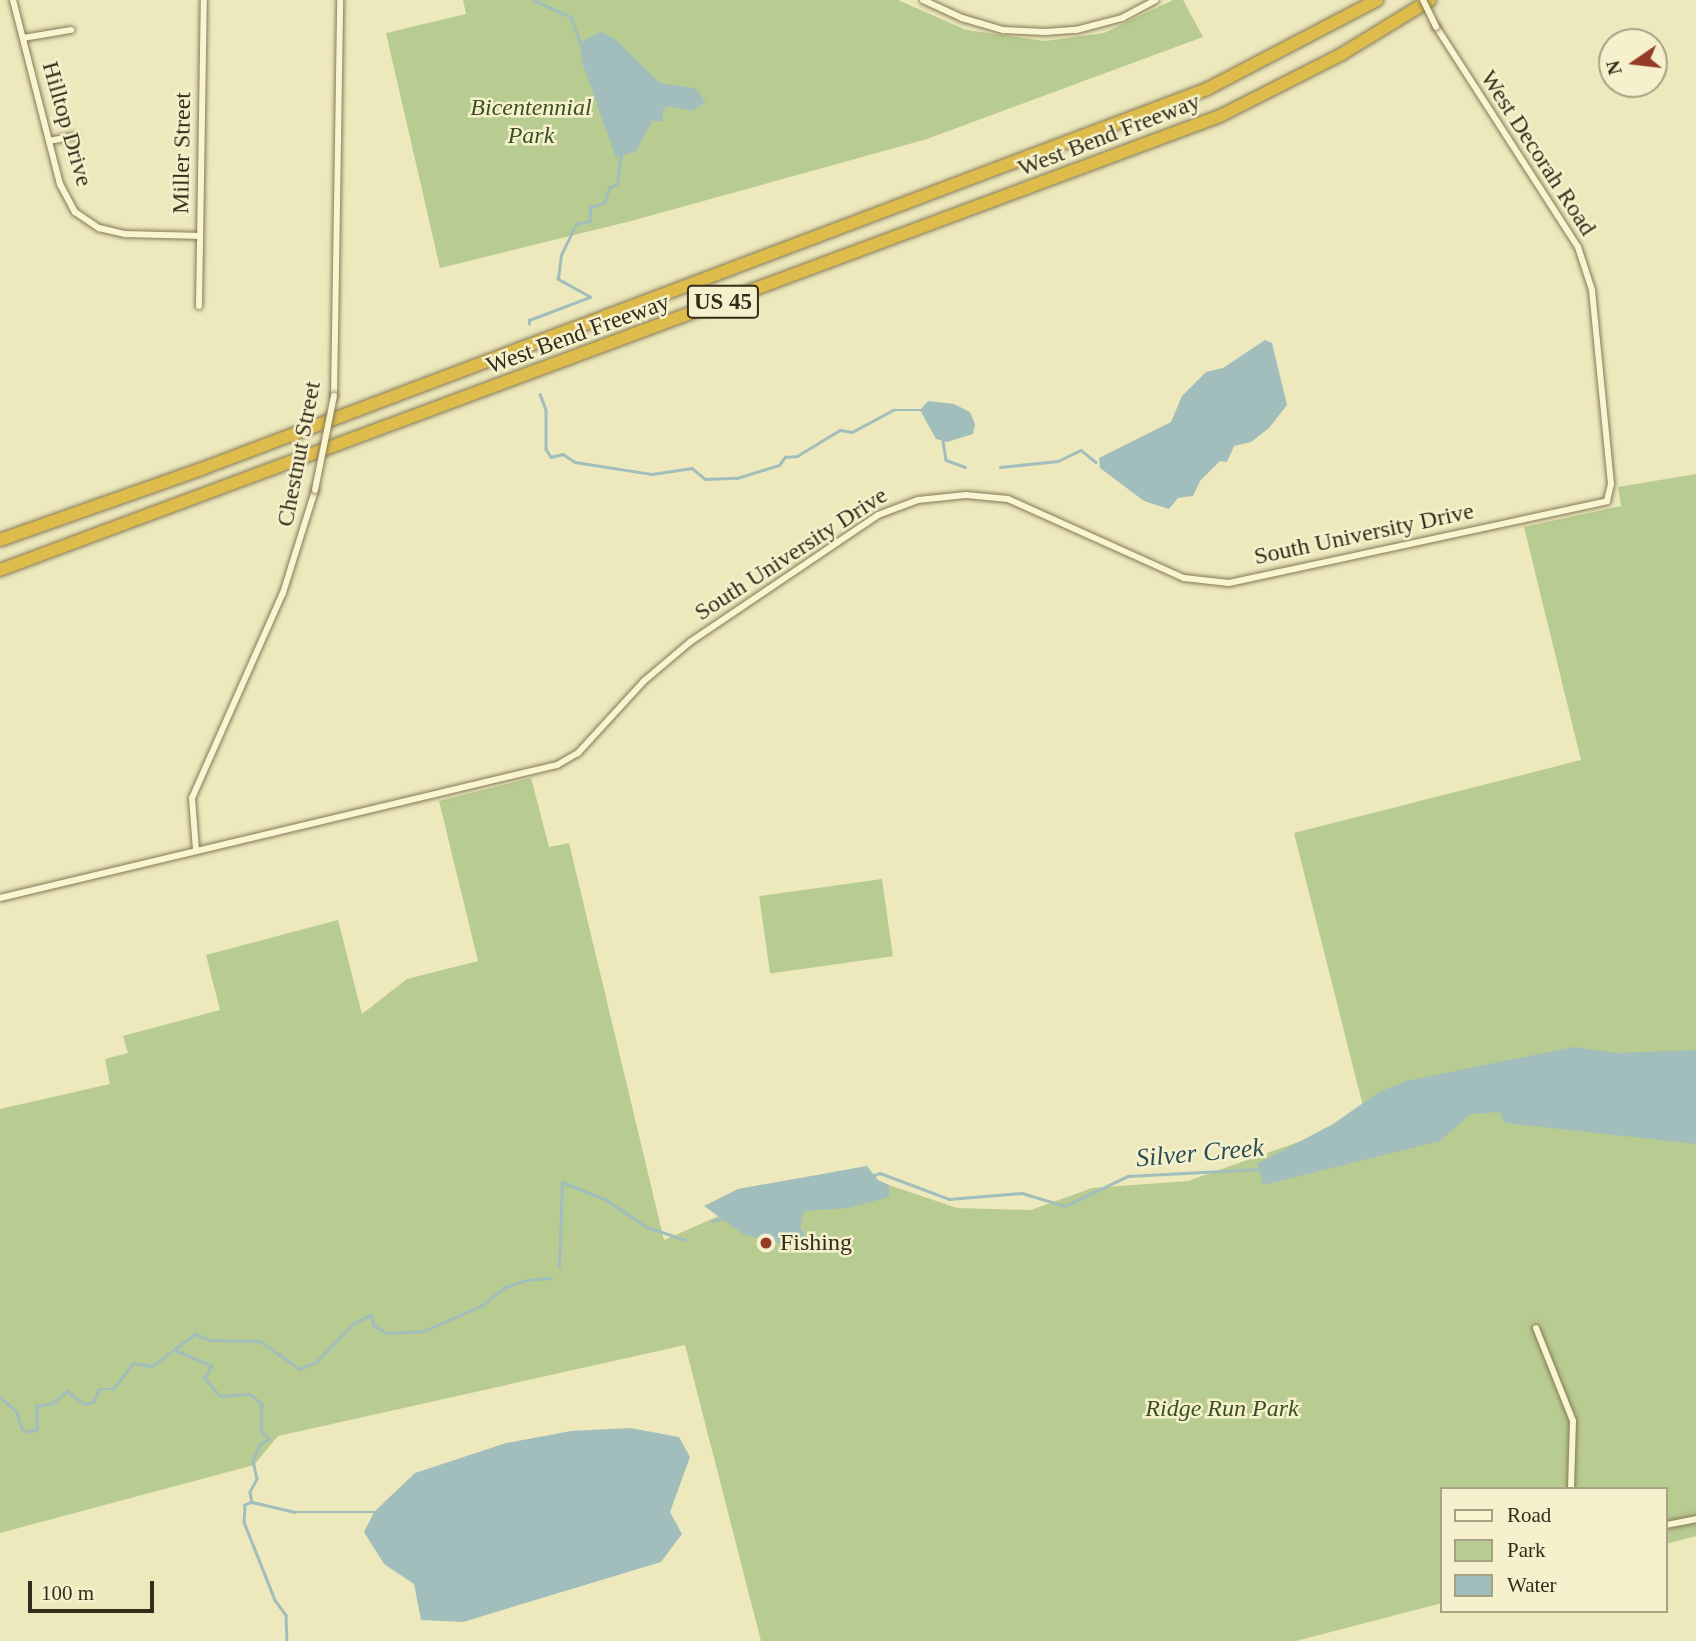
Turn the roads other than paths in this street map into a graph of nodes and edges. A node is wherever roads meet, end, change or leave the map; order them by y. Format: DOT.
graph roads {
  1 [pos="13,0"];
  2 [pos="204,0"];
  3 [pos="340,0"];
  4 [pos="923,0"];
  5 [pos="1156,0"];
  6 [pos="1377,0"];
  7 [pos="1423,0"];
  8 [pos="1430,0"];
  9 [pos="71,30"];
  10 [pos="23,38"];
  11 [pos="75,136"];
  12 [pos="49,141"];
  13 [pos="200,236"];
  14 [pos="199,306"];
  15 [pos="1607,501"];
  16 [pos="0,540"];
  17 [pos="0,570"];
  18 [pos="196,850"];
  19 [pos="0,898"];
  20 [pos="1536,1328"];
  21 [pos="1571,1487"];
  22 [pos="1696,1519"];
  23 [pos="1668,1525"];
  1 -- 10 [label="street, Hilltop Drive"];
  2 -- 13 [label="street, Miller Street"];
  3 -- 18 [label="street, Chestnut Street, bridge"];
  4 -- 5 [label="street"];
  6 -- 16 [label="highway, West Bend Freeway / US 45"];
  7 -- 15 [label="street, West Decorah Road, bridge"];
  8 -- 17 [label="highway, West Bend Freeway / US 45"];
  9 -- 10 [label="street"];
  10 -- 12 [label="street, Hilltop Drive"];
  11 -- 12 [label="street"];
  12 -- 13 [label="street, Hilltop Drive"];
  13 -- 14 [label="street, Miller Street"];
  15 -- 18 [label="street, South University Drive"];
  18 -- 19 [label="street, South University Drive"];
  20 -- 21 [label="street"];
  22 -- 23 [label="street"];
}
